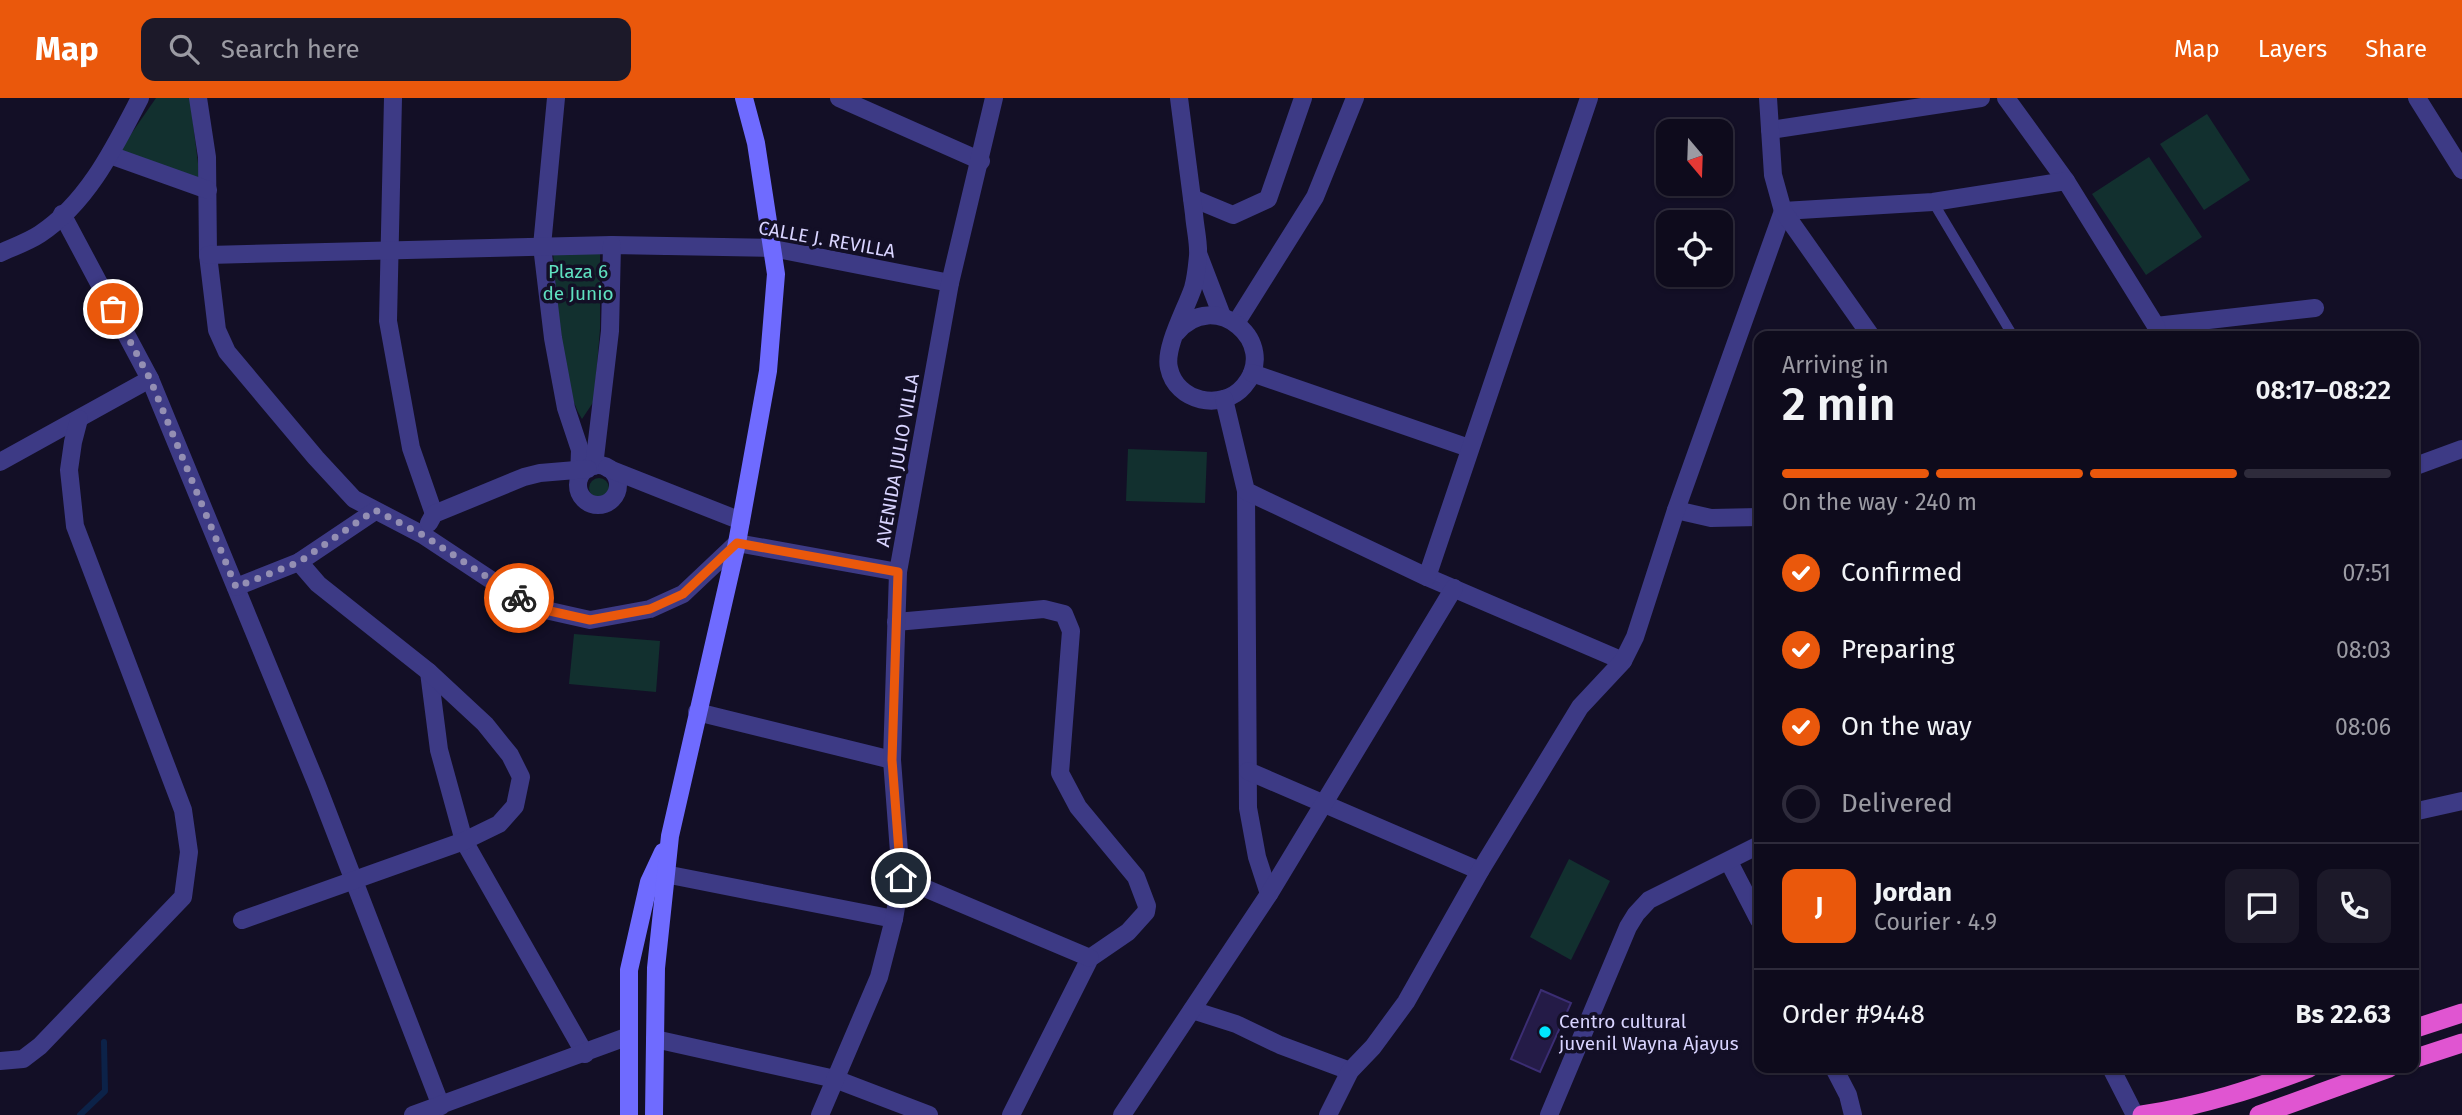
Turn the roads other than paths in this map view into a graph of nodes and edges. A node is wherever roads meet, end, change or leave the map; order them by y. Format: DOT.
graph roads {
  1 [pos="140,98"];
  2 [pos="198,98"];
  3 [pos="394,98"];
  4 [pos="556,98"];
  5 [pos="744,98"];
  6 [pos="839,98"];
  7 [pos="994,98"];
  8 [pos="1179,98"];
  9 [pos="1303,98"];
  10 [pos="1355,98"];
  11 [pos="1589,98"];
  12 [pos="1768,98"];
  13 [pos="1981,98"];
  14 [pos="2006,98"];
  15 [pos="2417,98"];
  16 [pos="1770,130"];
  17 [pos="110,155"];
  18 [pos="981,161"];
  19 [pos="2462,170"];
  20 [pos="2066,181"];
  21 [pos="208,190"];
  22 [pos="1192,198"];
  23 [pos="1933,202"];
  24 [pos="1783,211"];
  25 [pos="62,214"];
  26 [pos="612,245"];
  27 [pos="542,246"];
  28 [pos="772,247"];
  29 [pos="390,250"];
  30 [pos="1198,253"];
  31 [pos="0,254"];
  32 [pos="208,255"];
  33 [pos="950,283"];
  34 [pos="2315,308"];
  35 [pos="1229,320"];
  36 [pos="1867,331"];
  37 [pos="2010,331"];
  38 [pos="2156,331"];
  39 [pos="1176,333"];
  40 [pos="1252,373"];
  41 [pos="150,379"];
  42 [pos="1224,399"];
  43 [pos="79,419"];
  44 [pos="1469,448"];
  45 [pos="2462,449"];
  46 [pos="0,462"];
  47 [pos="2419,465"];
  48 [pos="589,470"];
  49 [pos="641,481"];
  50 [pos="1245,491"];
  51 [pos="615,495"];
  52 [pos="375,510"];
  53 [pos="1676,510"];
  54 [pos="434,514"];
  55 [pos="1754,517"];
  56 [pos="741,521"];
  57 [pos="423,535"];
  58 [pos="737,543"];
  59 [pos="299,562"];
  60 [pos="898,572"];
  61 [pos="1427,577"];
  62 [pos="236,587"];
  63 [pos="1454,588"];
  64 [pos="896,622"];
  65 [pos="1623,661"];
  66 [pos="429,672"];
  67 [pos="696,712"];
  68 [pos="892,760"];
  69 [pos="1248,771"];
  70 [pos="2462,800"];
  71 [pos="1324,804"];
  72 [pos="2419,811"];
  73 [pos="670,836"];
  74 [pos="464,841"];
  75 [pos="1754,848"];
  76 [pos="1729,862"];
  77 [pos="1480,871"];
  78 [pos="666,874"];
  79 [pos="901,878"];
  80 [pos="354,881"];
  81 [pos="1269,894"];
  82 [pos="1754,910"];
  83 [pos="894,919"];
  84 [pos="242,920"];
  85 [pos="1090,958"];
  86 [pos="1192,1010"];
  87 [pos="2462,1013"];
  88 [pos="2419,1027"];
  89 [pos="629,1036"];
  90 [pos="655,1039"];
  91 [pos="2462,1043"];
  92 [pos="585,1054"];
  93 [pos="2419,1057"];
  94 [pos="0,1061"];
  95 [pos="1350,1071"];
  96 [pos="1837,1073"];
  97 [pos="2114,1073"];
  98 [pos="2296,1073"];
  99 [pos="2361,1073"];
  100 [pos="835,1079"];
  101 [pos="441,1106"];
  102 [pos="413,1115"];
  103 [pos="629,1115"];
  104 [pos="654,1115"];
  105 [pos="820,1115"];
  106 [pos="929,1115"];
  107 [pos="1011,1115"];
  108 [pos="1122,1115"];
  109 [pos="1328,1115"];
  110 [pos="1549,1115"];
  111 [pos="1853,1115"];
  112 [pos="2135,1115"];
  113 [pos="2142,1115"];
  114 [pos="2259,1115"];
  1 -- 17 [label="street"];
  2 -- 21 [label="street"];
  3 -- 29 [label="street"];
  4 -- 27 [label="street"];
  5 -- 28 [label="main road"];
  6 -- 18 [label="street"];
  7 -- 18 [label="street, AVENIDA JULIO VILLA"];
  8 -- 22 [label="street"];
  9 -- 22 [label="street"];
  10 -- 35 [label="street"];
  11 -- 44 [label="street"];
  12 -- 16 [label="street"];
  13 -- 16 [label="street"];
  14 -- 20 [label="street"];
  15 -- 19 [label="street"];
  16 -- 24 [label="street"];
  17 -- 21 [label="street"];
  17 -- 25 [label="street"];
  18 -- 33 [label="street, AVENIDA JULIO VILLA"];
  20 -- 23 [label="street"];
  20 -- 38 [label="street"];
  21 -- 32 [label="street"];
  22 -- 30 [label="street"];
  23 -- 24 [label="street"];
  23 -- 37 [label="lane"];
  24 -- 36 [label="street"];
  24 -- 53 [label="street"];
  25 -- 31 [label="street"];
  25 -- 41 [label="street"];
  26 -- 27 [label="street, CALLE J. REVILLA"];
  26 -- 28 [label="street, CALLE J. REVILLA"];
  26 -- 48 [label="street"];
  27 -- 29 [label="street, CALLE J. REVILLA"];
  27 -- 48 [label="street"];
  28 -- 33 [label="street, CALLE J. REVILLA"];
  28 -- 56 [label="main road"];
  29 -- 32 [label="street, CALLE J. REVILLA"];
  29 -- 54 [label="street"];
  30 -- 35 [label="street"];
  30 -- 39 [label="street"];
  32 -- 52 [label="street"];
  33 -- 60 [label="street, AVENIDA JULIO VILLA"];
  34 -- 38 [label="street"];
  35 -- 39 [label="street"];
  35 -- 40 [label="street"];
  39 -- 42 [label="street"];
  40 -- 42 [label="street"];
  40 -- 44 [label="street"];
  41 -- 43 [label="street"];
  41 -- 62 [label="street"];
  42 -- 50 [label="street"];
  43 -- 46 [label="street"];
  43 -- 94 [label="street"];
  44 -- 61 [label="street"];
  45 -- 47 [label="street"];
  48 -- 49 [label="street"];
  48 -- 51 [label="street"];
  48 -- 51 [label="street"];
  48 -- 54 [label="street"];
  49 -- 51 [label="street"];
  49 -- 56 [label="street"];
  50 -- 61 [label="street"];
  50 -- 69 [label="street"];
  52 -- 57 [label="street"];
  52 -- 59 [label="street"];
  53 -- 55 [label="street"];
  53 -- 65 [label="street"];
  54 -- 57 [label="street"];
  56 -- 58 [label="main road"];
  57 -- 58 [label="street"];
  58 -- 60 [label="street"];
  58 -- 67 [label="main road"];
  59 -- 62 [label="street"];
  59 -- 66 [label="street"];
  60 -- 64 [label="street, AVENIDA JULIO VILLA"];
  61 -- 63 [label="street"];
  62 -- 80 [label="street"];
  63 -- 65 [label="street"];
  63 -- 71 [label="street"];
  64 -- 68 [label="street, AVENIDA JULIO VILLA"];
  64 -- 85 [label="street"];
  65 -- 77 [label="street"];
  66 -- 74 [label="street"];
  66 -- 74 [label="street"];
  67 -- 68 [label="street"];
  67 -- 73 [label="main road"];
  68 -- 79 [label="street, AVENIDA JULIO VILLA"];
  69 -- 71 [label="street"];
  69 -- 81 [label="street"];
  70 -- 72 [label="street"];
  71 -- 77 [label="street"];
  71 -- 81 [label="street"];
  73 -- 78 [label="main road"];
  73 -- 89 [label="main road"];
  74 -- 80 [label="street"];
  74 -- 92 [label="street"];
  75 -- 76 [label="street"];
  76 -- 82 [label="street"];
  76 -- 110 [label="street"];
  77 -- 95 [label="street"];
  78 -- 83 [label="street"];
  78 -- 90 [label="main road"];
  79 -- 83 [label="street, AVENIDA JULIO VILLA"];
  79 -- 85 [label="street"];
  80 -- 84 [label="street"];
  80 -- 101 [label="street"];
  81 -- 86 [label="street"];
  83 -- 100 [label="street, AVENIDA JULIO VILLA"];
  85 -- 107 [label="street"];
  86 -- 95 [label="street"];
  86 -- 108 [label="street"];
  87 -- 88 [label="highway"];
  89 -- 92 [label="street"];
  89 -- 103 [label="main road"];
  90 -- 100 [label="street"];
  90 -- 104 [label="main road"];
  91 -- 93 [label="highway"];
  92 -- 101 [label="street"];
  95 -- 109 [label="street"];
  96 -- 111 [label="street"];
  97 -- 112 [label="street"];
  98 -- 113 [label="highway"];
  99 -- 114 [label="highway"];
  100 -- 105 [label="street, AVENIDA JULIO VILLA"];
  100 -- 106 [label="street"];
  101 -- 102 [label="street"];
}
